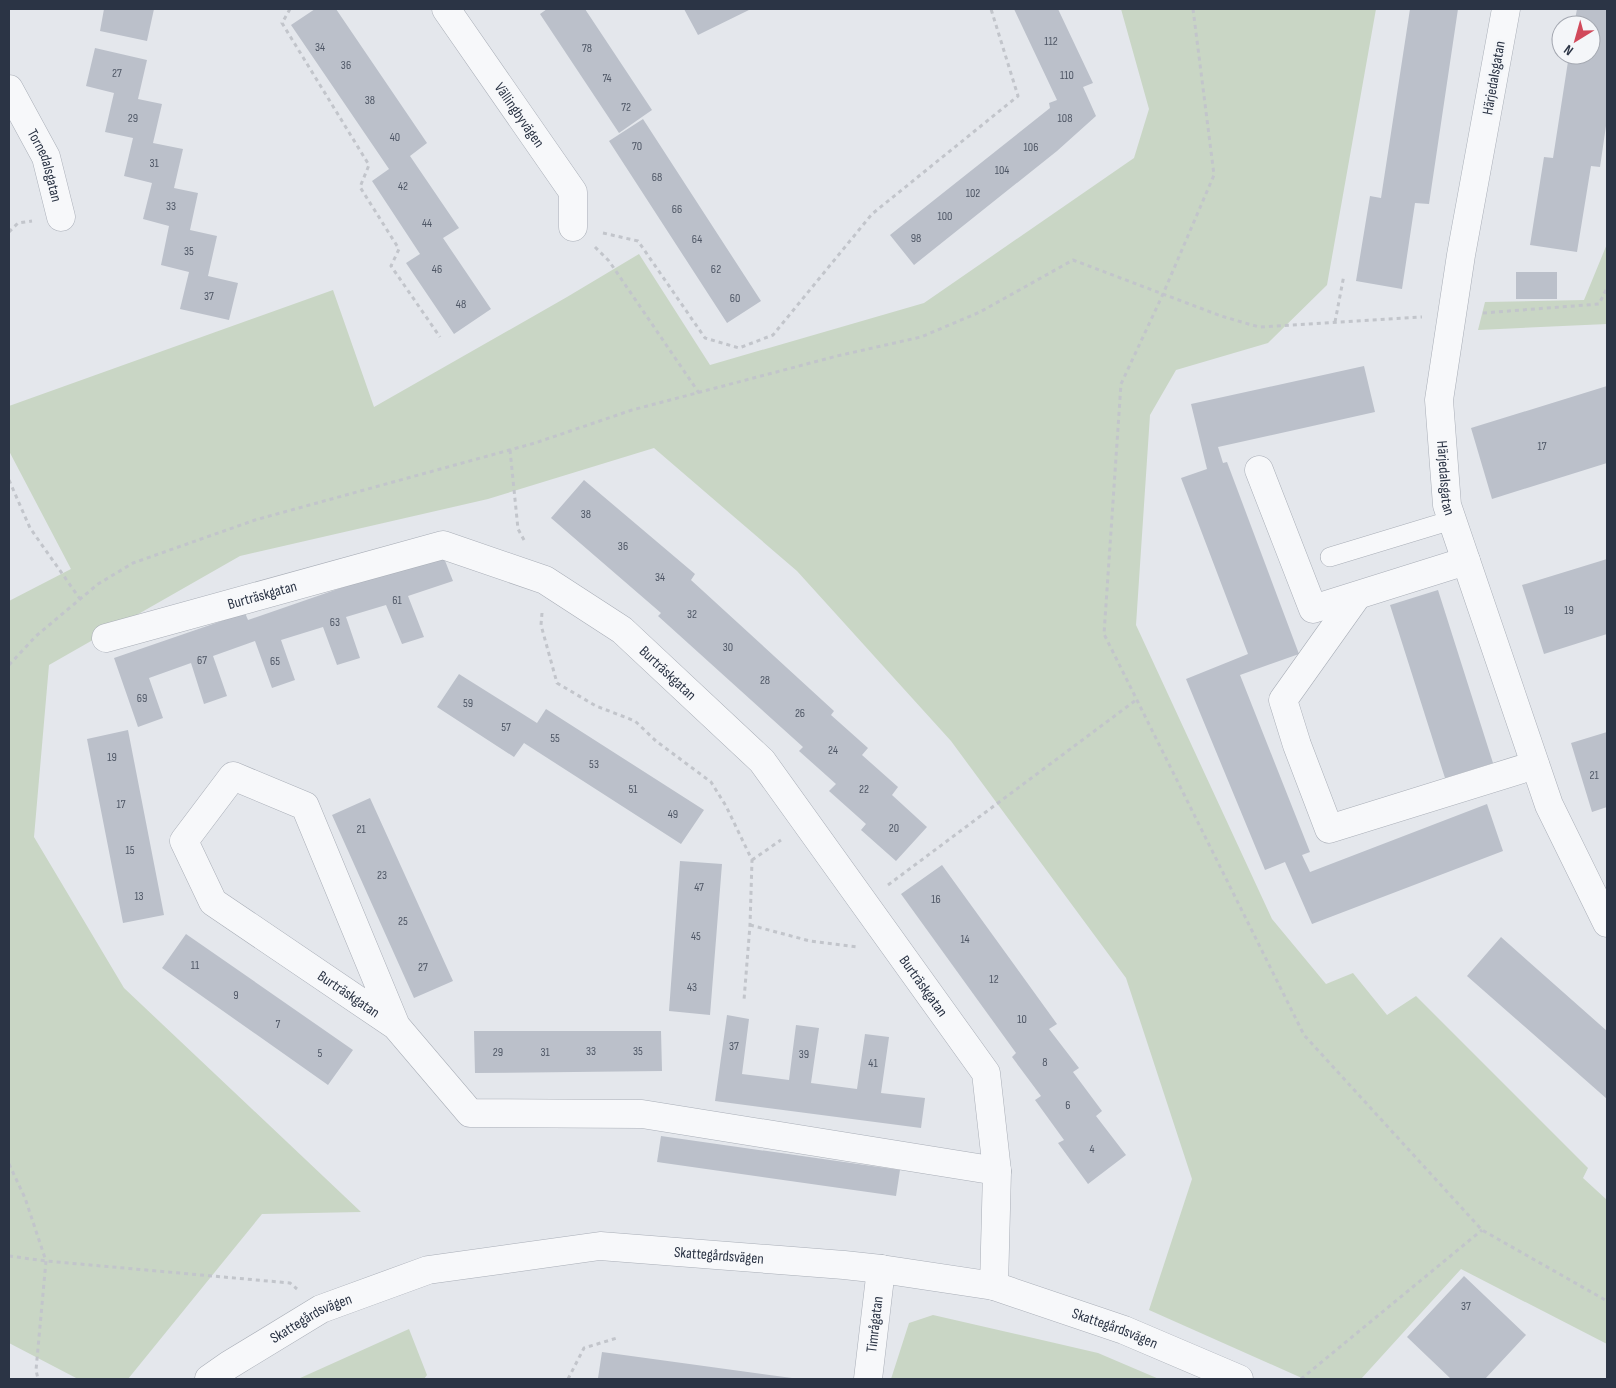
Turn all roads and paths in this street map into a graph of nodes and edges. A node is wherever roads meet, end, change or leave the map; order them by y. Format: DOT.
graph roads {
  1 [pos="290,9"];
  2 [pos="446,9"];
  3 [pos="991,9"];
  4 [pos="1193,9"];
  5 [pos="1506,9"];
  6 [pos="9,89"];
  7 [pos="61,217"];
  8 [pos="573,227"];
  9 [pos="1344,276"];
  10 [pos="1607,288"];
  11 [pos="1163,294"];
  12 [pos="1452,316"];
  13 [pos="1335,322"];
  14 [pos="440,337"];
  15 [pos="699,393"];
  16 [pos="510,450"];
  17 [pos="1260,470"];
  18 [pos="9,480"];
  19 [pos="1452,520"];
  20 [pos="518,529"];
  21 [pos="1330,556"];
  22 [pos="1466,561"];
  23 [pos="545,580"];
  24 [pos="1357,596"];
  25 [pos="80,599"];
  26 [pos="106,638"];
  27 [pos="9,665"];
  28 [pos="1136,700"];
  29 [pos="1535,765"];
  30 [pos="783,838"];
  31 [pos="752,860"];
  32 [pos="901,876"];
  33 [pos="1607,923"];
  34 [pos="750,925"];
  35 [pos="886,934"];
  36 [pos="744,1000"];
  37 [pos="396,1026"];
  38 [pos="9,1164"];
  39 [pos="997,1171"];
  40 [pos="1482,1230"];
  41 [pos="9,1256"];
  42 [pos="46,1261"];
  43 [pos="881,1268"];
  44 [pos="994,1286"];
  45 [pos="1607,1301"];
  46 [pos="321,1310"];
  47 [pos="617,1338"];
  48 [pos="38,1379"];
  49 [pos="209,1379"];
  50 [pos="568,1379"];
  51 [pos="868,1379"];
  52 [pos="1239,1379"];
  53 [pos="1301,1379"];
  1 -- 14 [label="path"];
  2 -- 8 [label="street, Vällingbyvägen"];
  3 -- 8 [label="path"];
  4 -- 11 [label="path"];
  5 -- 12 [label="street, Härjedalsgatan"];
  6 -- 7 [label="street, Tornedalsgatan"];
  8 -- 15 [label="path"];
  9 -- 13 [label="path"];
  10 -- 12 [label="path"];
  11 -- 13 [label="path"];
  11 -- 15 [label="path"];
  11 -- 28 [label="path"];
  12 -- 13 [label="path"];
  12 -- 19 [label="street, Härjedalsgatan"];
  15 -- 16 [label="path"];
  16 -- 20 [label="path"];
  16 -- 25 [label="path"];
  17 -- 24 [label="street"];
  18 -- 25 [label="path"];
  19 -- 21 [label="lane"];
  19 -- 22 [label="street, Härjedalsgatan"];
  22 -- 24 [label="street"];
  22 -- 29 [label="street, Härjedalsgatan"];
  23 -- 26 [label="street, Burträskgatan"];
  23 -- 31 [label="path"];
  23 -- 35 [label="street, Burträskgatan"];
  24 -- 29 [label="street"];
  25 -- 27 [label="path"];
  28 -- 32 [label="path"];
  28 -- 40 [label="path"];
  29 -- 33 [label="street, Härjedalsgatan"];
  30 -- 31 [label="path"];
  31 -- 34 [label="path"];
  34 -- 35 [label="path"];
  34 -- 36 [label="path"];
  35 -- 39 [label="street, Burträskgatan"];
  37 -- 37 [label="street, Burträskgatan"];
  37 -- 39 [label="street, Burträskgatan"];
  38 -- 42 [label="path"];
  39 -- 44 [label="street, Burträskgatan"];
  40 -- 45 [label="path"];
  40 -- 53 [label="path"];
  41 -- 42 [label="path"];
  42 -- 46 [label="path"];
  42 -- 48 [label="path"];
  43 -- 44 [label="street, Skattegårdsvägen"];
  43 -- 46 [label="street, Skattegårdsvägen"];
  43 -- 51 [label="street, Timrågatan"];
  44 -- 52 [label="street, Skattegårdsvägen"];
  46 -- 49 [label="street, Skattegårdsvägen"];
  47 -- 50 [label="path"];
}
